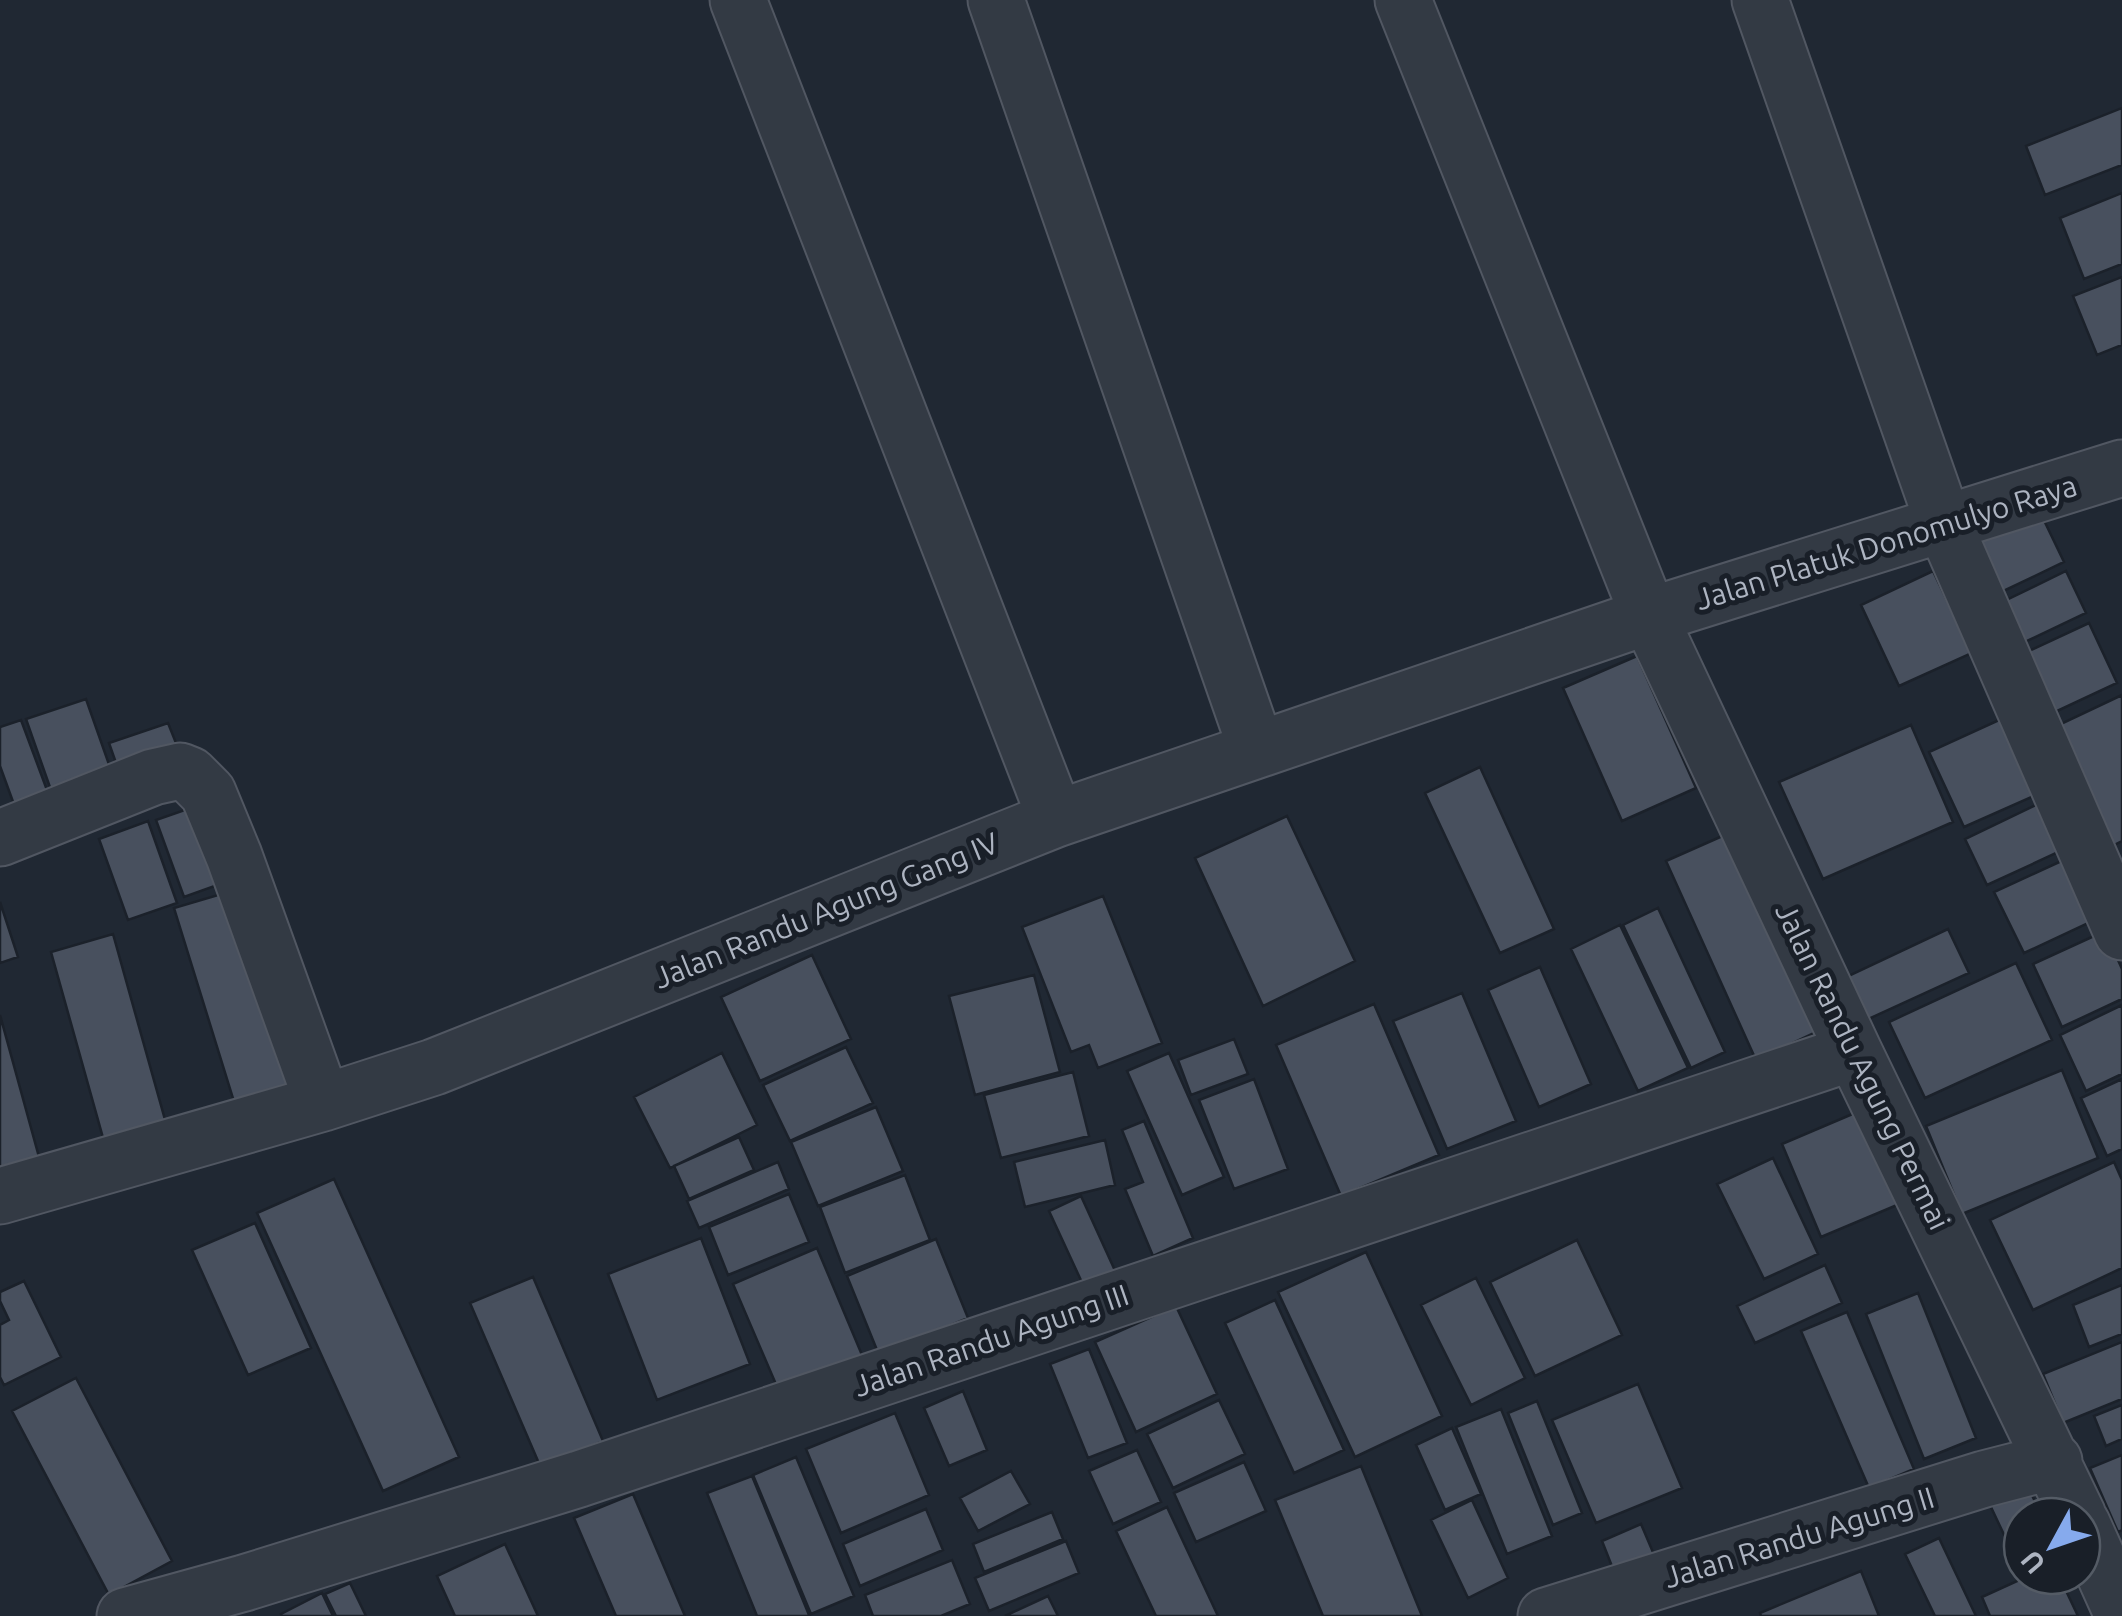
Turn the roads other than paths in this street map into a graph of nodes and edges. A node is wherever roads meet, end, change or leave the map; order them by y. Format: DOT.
graph roads {
  1 [pos="738,0"];
  2 [pos="996,0"];
  3 [pos="1403,0"];
  4 [pos="1760,0"];
  5 [pos="2122,468"];
  6 [pos="1944,524"];
  7 [pos="1649,616"];
  8 [pos="1256,750"];
  9 [pos="1056,819"];
  10 [pos="0,838"];
  11 [pos="2122,932"];
  12 [pos="1854,1052"];
  13 [pos="323,1103"];
  14 [pos="0,1196"];
  15 [pos="2054,1461"];
  16 [pos="2069,1496"];
  17 [pos="2102,1568"];
  18 [pos="2122,1613"];
  19 [pos="124,1616"];
  20 [pos="1546,1616"];
  1 -- 9 [label="street"];
  2 -- 8 [label="street"];
  3 -- 7 [label="street, Jalan Randu Agung Permai"];
  4 -- 6 [label="street"];
  5 -- 6 [label="street, Jalan Platuk Donomulyo Raya"];
  6 -- 7 [label="street, Jalan Platuk Donomulyo Raya"];
  6 -- 11 [label="street"];
  7 -- 8 [label="street, Jalan Randu Agung Gang IV"];
  7 -- 12 [label="street, Jalan Randu Agung Permai"];
  8 -- 9 [label="street, Jalan Randu Agung Gang IV"];
  9 -- 13 [label="street, Jalan Randu Agung Gang IV"];
  10 -- 13 [label="street"];
  12 -- 15 [label="street, Jalan Randu Agung Permai"];
  12 -- 19 [label="street, Jalan Randu Agung III"];
  13 -- 14 [label="street, Jalan Randu Agung Gang IV"];
  15 -- 16 [label="street, Jalan Randu Agung Permai"];
  15 -- 20 [label="street, Jalan Randu Agung II"];
  17 -- 18 [label="street"];
}
